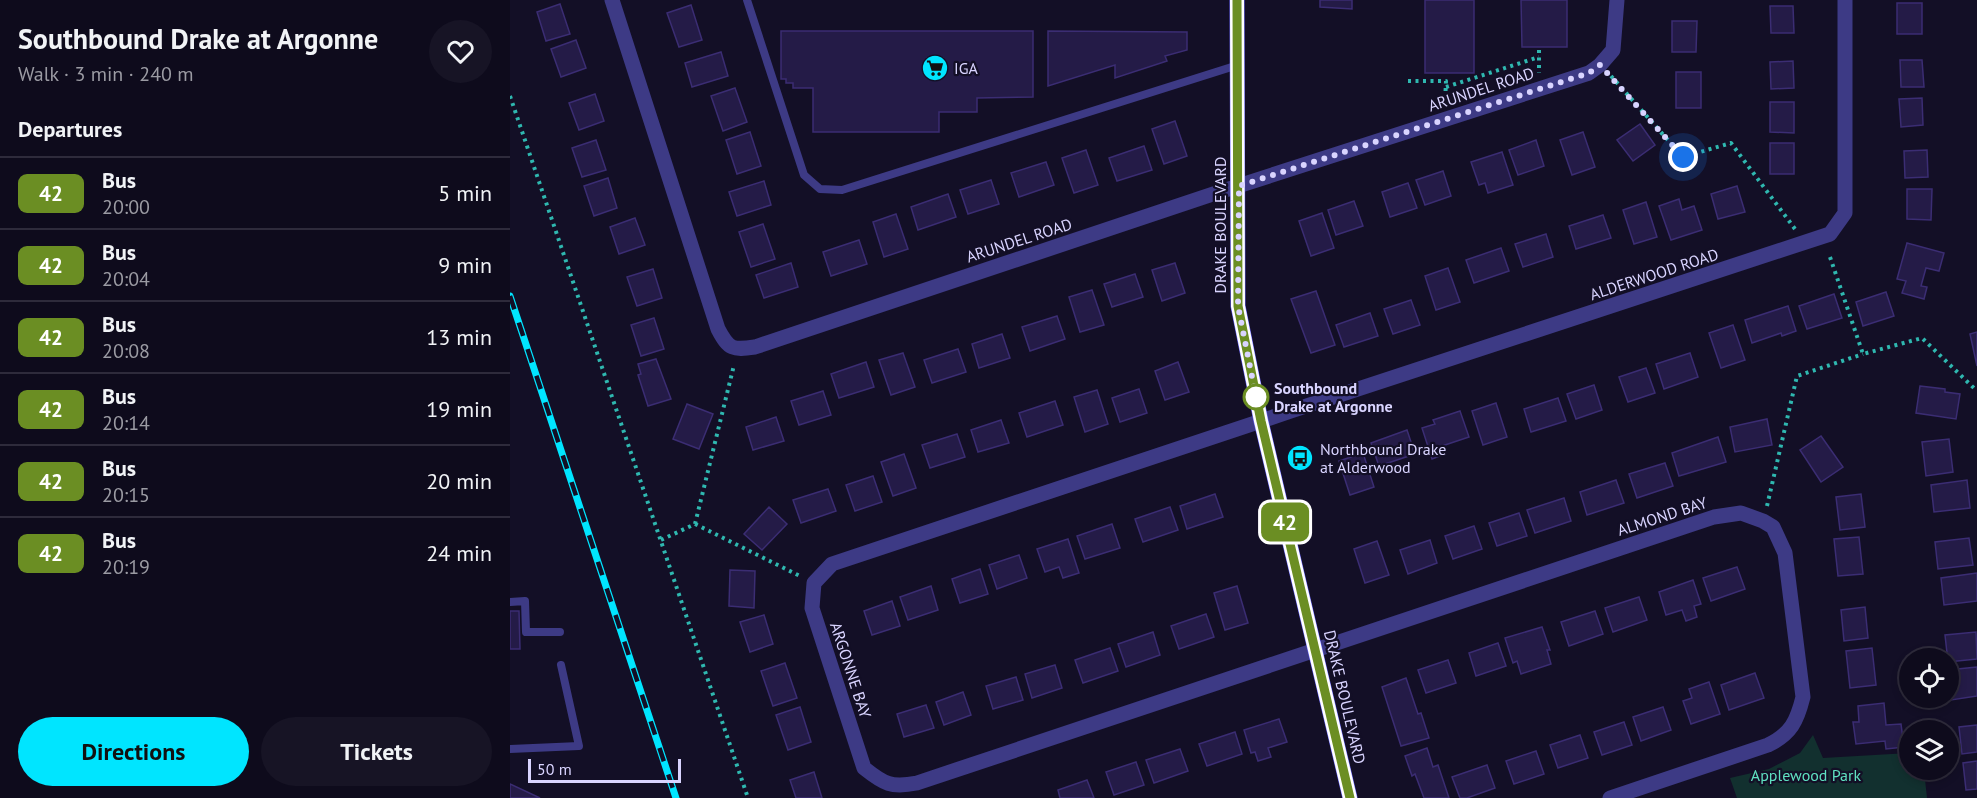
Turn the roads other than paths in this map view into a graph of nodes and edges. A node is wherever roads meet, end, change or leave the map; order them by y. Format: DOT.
graph roads {
  1 [pos="612,0"];
  2 [pos="747,0"];
  3 [pos="1237,0"];
  4 [pos="1617,0"];
  5 [pos="1845,0"];
  6 [pos="1238,65"];
  7 [pos="1239,186"];
  8 [pos="1261,421"];
  9 [pos="510,602"];
  10 [pos="560,632"];
  11 [pos="1315,651"];
  12 [pos="561,664"];
  13 [pos="510,749"];
  14 [pos="1350,798"];
  15 [pos="1610,798"];
  1 -- 7 [label="street, ARUNDEL ROAD"];
  2 -- 6 [label="lane"];
  3 -- 6 [label="street, DRAKE BOULEVARD"];
  4 -- 7 [label="street, ARUNDEL ROAD"];
  5 -- 8 [label="street, ALDERWOOD ROAD"];
  6 -- 7 [label="street, DRAKE BOULEVARD"];
  7 -- 8 [label="street, DRAKE BOULEVARD"];
  8 -- 11 [label="street, DRAKE BOULEVARD"];
  8 -- 11 [label="street, ARGONNE BAY"];
  9 -- 10 [label="lane"];
  11 -- 14 [label="street, DRAKE BOULEVARD"];
  11 -- 15 [label="street, ALMOND BAY"];
  12 -- 13 [label="lane"];
}
